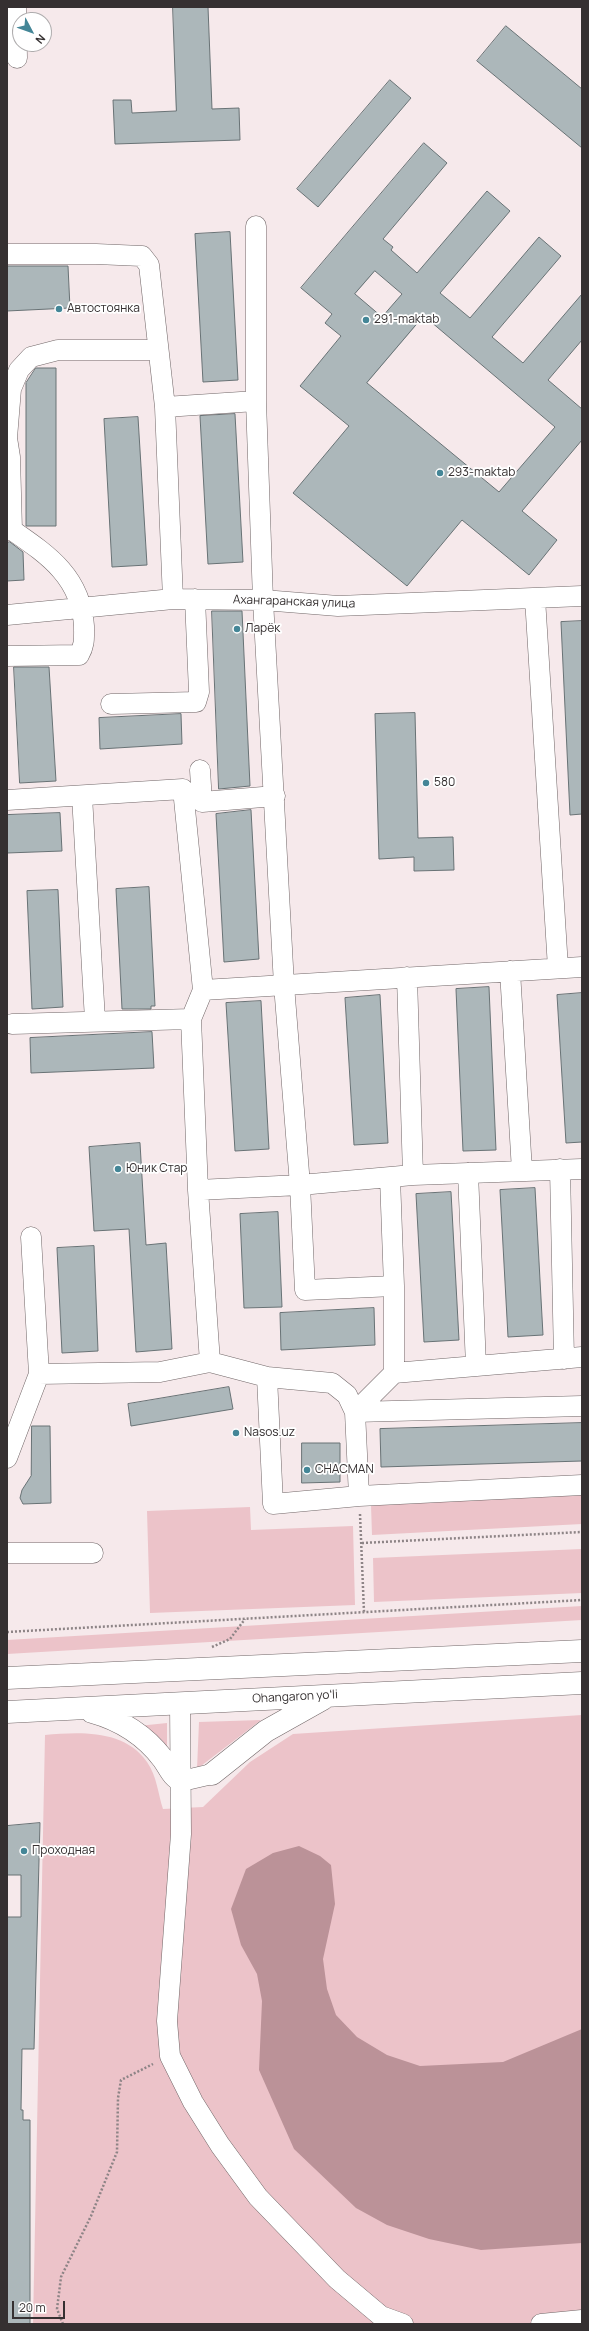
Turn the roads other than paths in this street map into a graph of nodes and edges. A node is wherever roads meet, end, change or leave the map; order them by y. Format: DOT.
graph roads {
  1 [pos="16,7"];
  2 [pos="17,58"];
  3 [pos="256,226"];
  4 [pos="7,254"];
  5 [pos="158,350"];
  6 [pos="256,401"];
  7 [pos="165,407"];
  8 [pos="7,438"];
  9 [pos="9,530"];
  10 [pos="582,596"];
  11 [pos="535,598"];
  12 [pos="174,599"];
  13 [pos="194,599"];
  14 [pos="262,600"];
  15 [pos="83,608"];
  16 [pos="7,615"];
  17 [pos="7,656"];
  18 [pos="111,704"];
  19 [pos="200,770"];
  20 [pos="82,796"];
  21 [pos="275,796"];
  22 [pos="7,800"];
  23 [pos="193,802"];
  24 [pos="582,967"];
  25 [pos="558,968"];
  26 [pos="510,971"];
  27 [pos="407,977"];
  28 [pos="284,985"];
  29 [pos="203,990"];
  30 [pos="192,1019"];
  31 [pos="95,1020"];
  32 [pos="12,1024"];
  33 [pos="582,1169"];
  34 [pos="560,1170"];
  35 [pos="522,1171"];
  36 [pos="468,1173"];
  37 [pos="413,1176"];
  38 [pos="390,1178"];
  39 [pos="300,1185"];
  40 [pos="198,1190"];
  41 [pos="31,1237"];
  42 [pos="394,1286"];
  43 [pos="573,1358"];
  44 [pos="210,1362"];
  45 [pos="476,1366"];
  46 [pos="394,1373"];
  47 [pos="39,1374"];
  48 [pos="267,1377"];
  49 [pos="582,1406"];
  50 [pos="355,1412"];
  51 [pos="7,1458"];
  52 [pos="582,1485"];
  53 [pos="359,1496"];
  54 [pos="7,1553"];
  55 [pos="93,1553"];
  56 [pos="582,1651"];
  57 [pos="7,1678"];
  58 [pos="582,1683"];
  59 [pos="331,1696"];
  60 [pos="180,1703"];
  61 [pos="77,1709"];
  62 [pos="7,1712"];
  63 [pos="212,1774"];
  64 [pos="182,1781"];
  65 [pos="582,2320"];
  66 [pos="404,2324"];
  67 [pos="540,2324"];
  1 -- 2 [label="street"];
  3 -- 6 [label="street"];
  4 -- 5 [label="street"];
  5 -- 7 [label="street"];
  5 -- 8 [label="street"];
  6 -- 7 [label="street"];
  6 -- 14 [label="street"];
  7 -- 12 [label="street"];
  8 -- 9 [label="street"];
  9 -- 15 [label="street"];
  10 -- 11 [label="street, Ахангаранская улица"];
  11 -- 14 [label="street, Ахангаранская улица"];
  11 -- 25 [label="street"];
  12 -- 13 [label="street, Ахангаранская улица"];
  12 -- 15 [label="street, Ахангаранская улица"];
  13 -- 14 [label="street, Ахангаранская улица"];
  13 -- 18 [label="street"];
  14 -- 21 [label="street"];
  15 -- 16 [label="street, Ахангаранская улица"];
  15 -- 17 [label="street"];
  19 -- 23 [label="street"];
  20 -- 22 [label="street"];
  20 -- 23 [label="street"];
  20 -- 31 [label="street"];
  21 -- 23 [label="street"];
  21 -- 28 [label="street"];
  23 -- 29 [label="street"];
  24 -- 25 [label="street"];
  25 -- 26 [label="street"];
  26 -- 27 [label="street"];
  26 -- 35 [label="street"];
  27 -- 28 [label="street"];
  27 -- 37 [label="street"];
  28 -- 29 [label="street"];
  28 -- 39 [label="street"];
  29 -- 30 [label="street"];
  30 -- 31 [label="street"];
  30 -- 40 [label="street"];
  31 -- 32 [label="street"];
  33 -- 34 [label="street"];
  34 -- 35 [label="street"];
  34 -- 43 [label="street"];
  35 -- 36 [label="street"];
  36 -- 37 [label="street"];
  36 -- 45 [label="street"];
  37 -- 38 [label="street"];
  38 -- 39 [label="street"];
  38 -- 42 [label="street"];
  39 -- 40 [label="street"];
  39 -- 42 [label="street"];
  40 -- 44 [label="street"];
  41 -- 47 [label="street"];
  42 -- 46 [label="street"];
  43 -- 45 [label="street"];
  44 -- 47 [label="street"];
  44 -- 48 [label="street"];
  45 -- 46 [label="street"];
  46 -- 50 [label="street"];
  47 -- 51 [label="street"];
  48 -- 50 [label="street"];
  48 -- 53 [label="street"];
  49 -- 50 [label="street"];
  50 -- 53 [label="street"];
  52 -- 53 [label="street"];
  54 -- 55 [label="street"];
  56 -- 57 [label="highway"];
  58 -- 59 [label="highway, Ohangaron yoʻli"];
  59 -- 60 [label="highway, Ohangaron yoʻli"];
  59 -- 63 [label="highway"];
  60 -- 61 [label="highway, Ohangaron yoʻli"];
  60 -- 64 [label="street"];
  61 -- 62 [label="highway, Ohangaron yoʻli"];
  61 -- 64 [label="highway"];
  63 -- 64 [label="street"];
  64 -- 66 [label="street"];
  65 -- 67 [label="street"];
}
